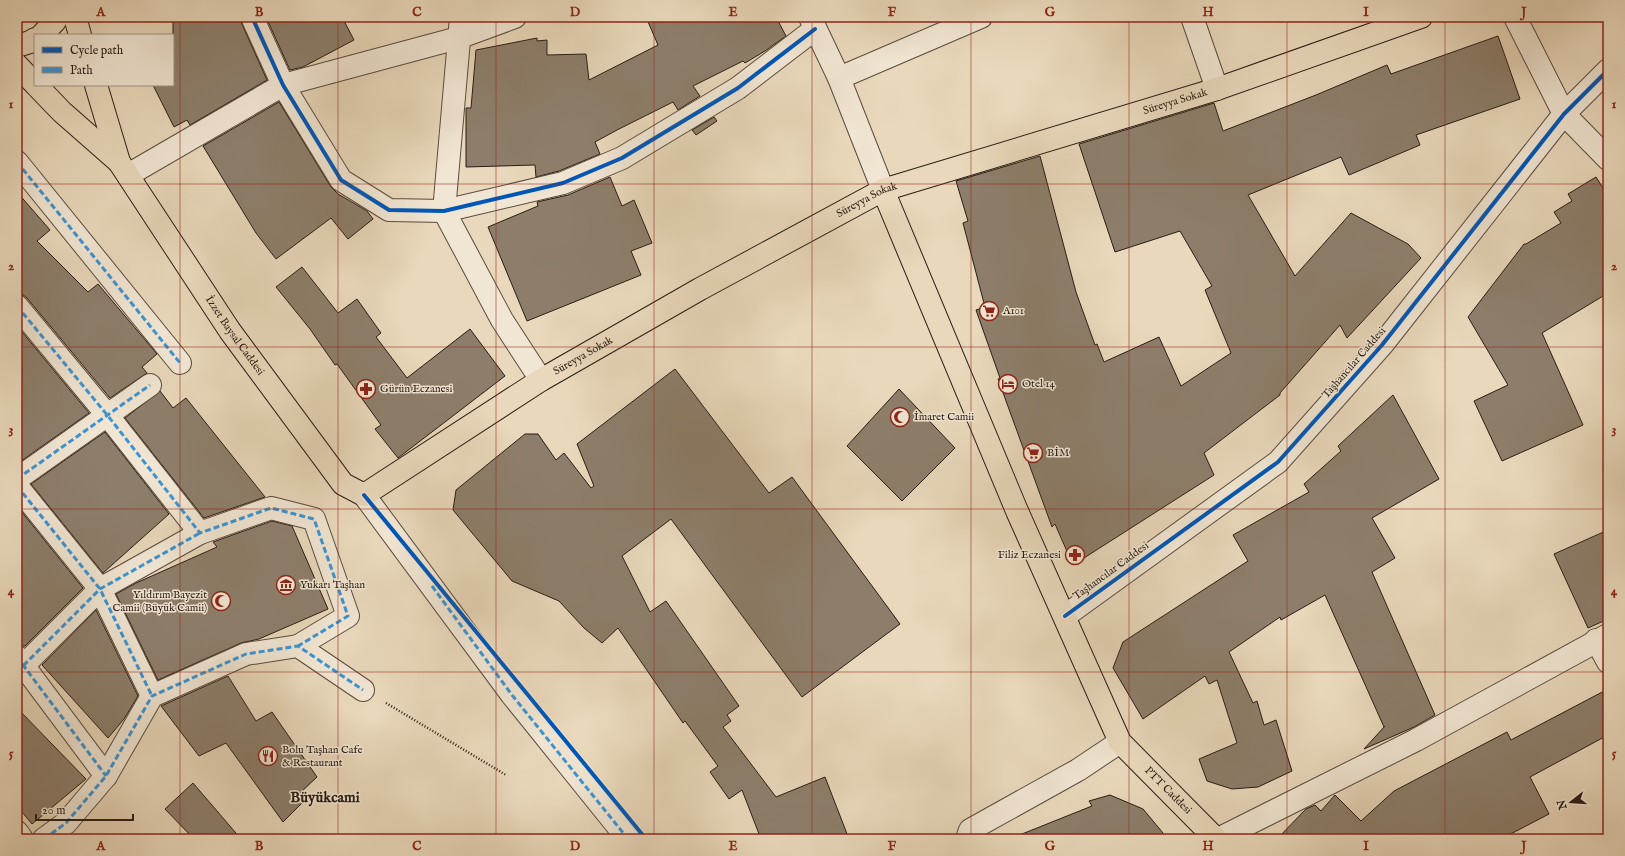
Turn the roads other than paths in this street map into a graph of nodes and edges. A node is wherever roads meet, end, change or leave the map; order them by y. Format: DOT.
graph roads {
  1 [pos="57,17"];
  2 [pos="75,17"];
  3 [pos="252,17"];
  4 [pos="461,17"];
  5 [pos="515,17"];
  6 [pos="981,17"];
  7 [pos="1192,17"];
  8 [pos="1421,17"];
  9 [pos="1514,17"];
  10 [pos="813,23"];
  11 [pos="43,34"];
  12 [pos="80,34"];
  13 [pos="458,38"];
  14 [pos="34,40"];
  15 [pos="17,46"];
  16 [pos="17,65"];
  17 [pos="1608,70"];
  18 [pos="839,78"];
  19 [pos="34,82"];
  20 [pos="283,85"];
  21 [pos="38,86"];
  22 [pos="96,86"];
  23 [pos="1216,89"];
  24 [pos="1564,114"];
  25 [pos="1608,159"];
  26 [pos="17,162"];
  27 [pos="124,168"];
  28 [pos="883,190"];
  29 [pos="444,211"];
  30 [pos="17,306"];
  31 [pos="180,363"];
  32 [pos="541,380"];
  33 [pos="150,385"];
  34 [pos="108,416"];
  35 [pos="17,479"];
  36 [pos="17,486"];
  37 [pos="364,496"];
  38 [pos="200,533"];
  39 [pos="100,588"];
  40 [pos="1065,616"];
  41 [pos="1602,638"];
  42 [pos="298,646"];
  43 [pos="1608,662"];
  44 [pos="19,665"];
  45 [pos="363,690"];
  46 [pos="152,696"];
  47 [pos="1120,742"];
  48 [pos="106,776"];
  49 [pos="17,832"];
  50 [pos="22,839"];
  51 [pos="44,839"];
  52 [pos="628,839"];
  53 [pos="967,839"];
  54 [pos="1217,839"];
  1 -- 11 [label="main road"];
  2 -- 12 [label="main road"];
  3 -- 20 [label="street"];
  4 -- 13 [label="street"];
  5 -- 13 [label="street"];
  6 -- 18 [label="street"];
  7 -- 23 [label="street"];
  8 -- 23 [label="main road, Süreyya Sokak"];
  9 -- 24 [label="street"];
  10 -- 18 [label="street"];
  10 -- 29 [label="street"];
  13 -- 20 [label="street"];
  13 -- 29 [label="street"];
  14 -- 15 [label="main road"];
  16 -- 19 [label="main road, İzzet Baysal Caddesi"];
  17 -- 24 [label="street, Taşhancılar Caddesi"];
  18 -- 28 [label="street"];
  20 -- 27 [label="street"];
  20 -- 29 [label="street"];
  21 -- 27 [label="main road, İzzet Baysal Caddesi"];
  22 -- 27 [label="main road, İzzet Baysal Caddesi"];
  23 -- 28 [label="main road, Süreyya Sokak"];
  24 -- 25 [label="street"];
  24 -- 40 [label="street, Taşhancılar Caddesi"];
  26 -- 31 [label="street"];
  27 -- 37 [label="main road, İzzet Baysal Caddesi"];
  28 -- 32 [label="main road, Süreyya Sokak"];
  28 -- 40 [label="main road"];
  29 -- 32 [label="street"];
  30 -- 34 [label="street"];
  32 -- 37 [label="main road, Süreyya Sokak"];
  33 -- 34 [label="street"];
  34 -- 35 [label="street"];
  34 -- 38 [label="street"];
  36 -- 39 [label="street"];
  37 -- 52 [label="street"];
  38 -- 39 [label="street"];
  38 -- 42 [label="street"];
  39 -- 44 [label="street"];
  39 -- 46 [label="street"];
  40 -- 47 [label="main road"];
  41 -- 43 [label="street"];
  41 -- 54 [label="street"];
  42 -- 45 [label="street"];
  42 -- 46 [label="street"];
  44 -- 48 [label="street"];
  46 -- 48 [label="street"];
  47 -- 53 [label="street"];
  47 -- 54 [label="main road, PTT Caddesi"];
  48 -- 51 [label="street"];
  49 -- 50 [label="street"];
}
